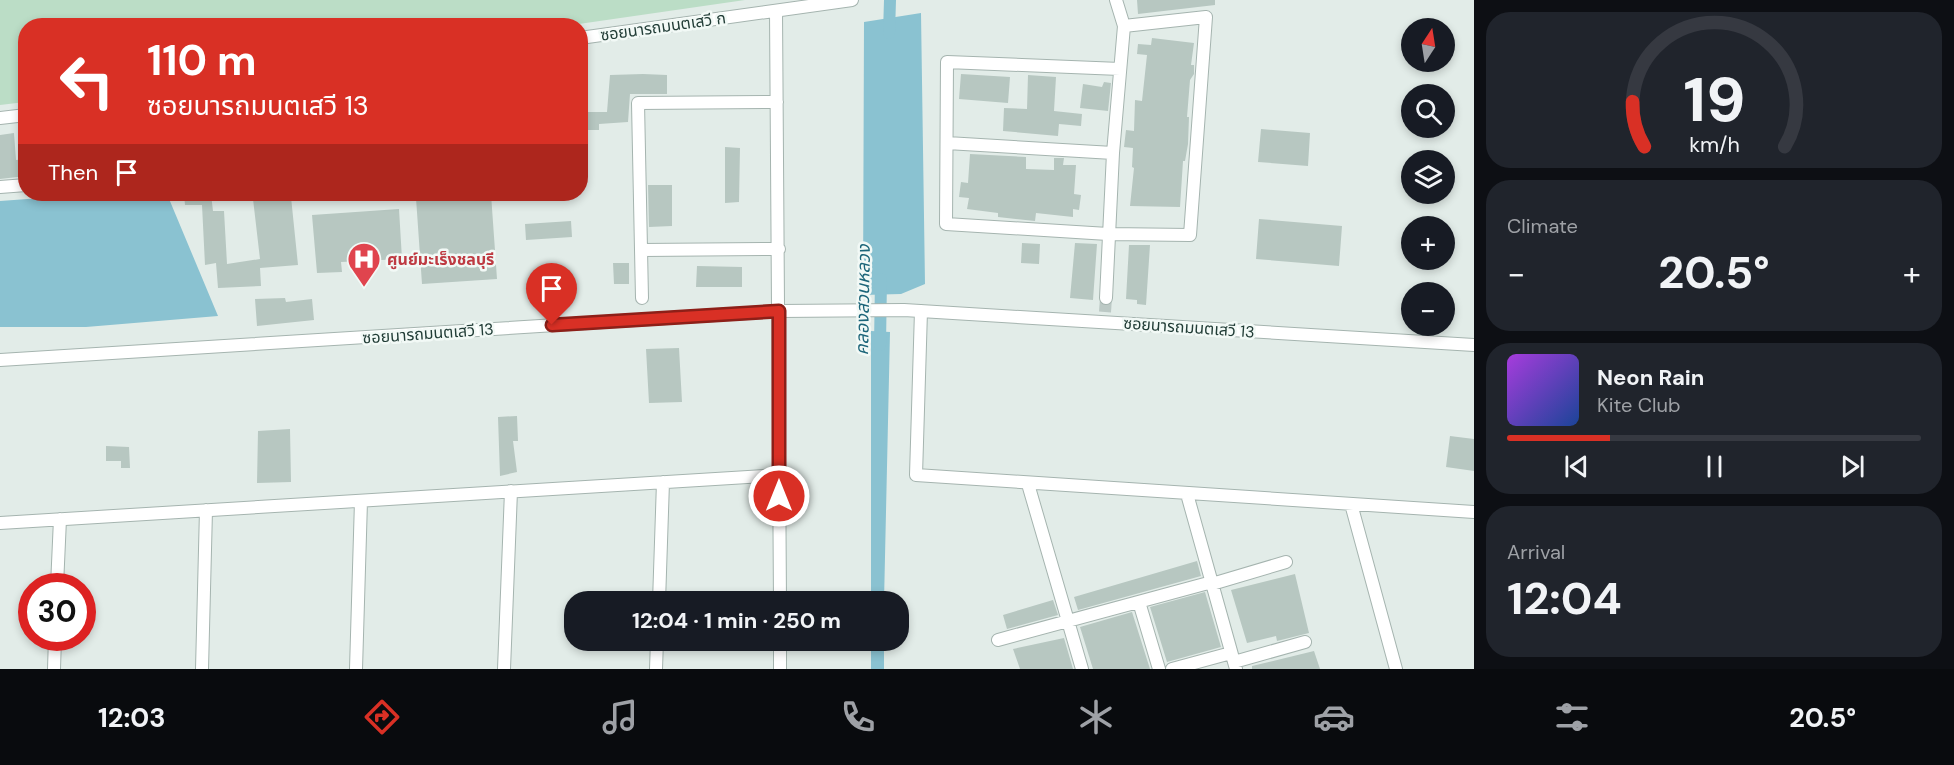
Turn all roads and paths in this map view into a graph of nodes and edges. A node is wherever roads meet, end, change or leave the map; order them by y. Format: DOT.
graph roads {
  1 [pos="852,0"];
  2 [pos="1116,0"];
  3 [pos="776,10"];
  4 [pos="1124,26"];
  5 [pos="588,37"];
  6 [pos="1120,69"];
  7 [pos="777,102"];
  8 [pos="18,116"];
  9 [pos="0,118"];
  10 [pos="947,143"];
  11 [pos="1113,153"];
  12 [pos="18,185"];
  13 [pos="0,187"];
  14 [pos="1108,234"];
  15 [pos="778,249"];
  16 [pos="642,250"];
  17 [pos="642,298"];
  18 [pos="1106,298"];
  19 [pos="921,310"];
  20 [pos="779,311"];
  21 [pos="1474,345"];
  22 [pos="0,360"];
  23 [pos="779,475"];
  24 [pos="663,482"];
  25 [pos="1028,484"];
  26 [pos="511,491"];
  27 [pos="1187,494"];
  28 [pos="361,501"];
  29 [pos="1351,504"];
  30 [pos="206,510"];
  31 [pos="1474,512"];
  32 [pos="60,519"];
  33 [pos="0,523"];
  34 [pos="1286,562"];
  35 [pos="58,573"];
  36 [pos="1212,583"];
  37 [pos="659,591"];
  38 [pos="780,591"];
  39 [pos="1138,602"];
  40 [pos="1068,621"];
  41 [pos="998,640"];
  42 [pos="1305,642"];
  43 [pos="55,651"];
  44 [pos="657,651"];
  45 [pos="780,651"];
  46 [pos="1234,661"];
  47 [pos="54,669"];
  48 [pos="202,669"];
  49 [pos="356,669"];
  50 [pos="504,669"];
  51 [pos="656,669"];
  52 [pos="780,669"];
  53 [pos="1082,669"];
  54 [pos="1159,669"];
  55 [pos="1172,669"];
  56 [pos="1396,669"];
  1 -- 3 [label="street, ซอยนารถมนตเสวี ก"];
  2 -- 4 [label="street"];
  3 -- 5 [label="street, ซอยนารถมนตเสวี ก"];
  3 -- 7 [label="street"];
  4 -- 6 [label="street"];
  4 -- 14 [label="street"];
  6 -- 10 [label="street"];
  6 -- 11 [label="street"];
  7 -- 15 [label="street"];
  7 -- 16 [label="street"];
  8 -- 9 [label="street"];
  10 -- 11 [label="street"];
  10 -- 14 [label="street"];
  11 -- 14 [label="street"];
  12 -- 13 [label="street"];
  14 -- 18 [label="street"];
  15 -- 16 [label="street"];
  15 -- 20 [label="street"];
  16 -- 17 [label="street"];
  19 -- 20 [label="street, ซอยนารถมนตเสวี 13"];
  19 -- 21 [label="street, ซอยนารถมนตเสวี 13"];
  19 -- 25 [label="street"];
  20 -- 22 [label="street, ซอยนารถมนตเสวี 13"];
  20 -- 23 [label="street"];
  23 -- 24 [label="street"];
  23 -- 38 [label="street"];
  24 -- 26 [label="street"];
  24 -- 37 [label="street"];
  25 -- 27 [label="street"];
  25 -- 40 [label="street"];
  26 -- 28 [label="street"];
  26 -- 50 [label="street"];
  27 -- 29 [label="street"];
  27 -- 36 [label="street"];
  28 -- 30 [label="street"];
  28 -- 49 [label="street"];
  29 -- 31 [label="street"];
  29 -- 56 [label="street"];
  30 -- 32 [label="street"];
  30 -- 48 [label="street"];
  32 -- 33 [label="street"];
  32 -- 35 [label="street"];
  34 -- 36 [label="street"];
  36 -- 39 [label="street"];
  36 -- 46 [label="street"];
  39 -- 40 [label="street"];
  39 -- 54 [label="street"];
  40 -- 41 [label="street"];
  40 -- 53 [label="street"];
  42 -- 46 [label="street"];
  43 -- 47 [label="street"];
  44 -- 51 [label="street"];
  45 -- 52 [label="street"];
  46 -- 55 [label="street"];
}
